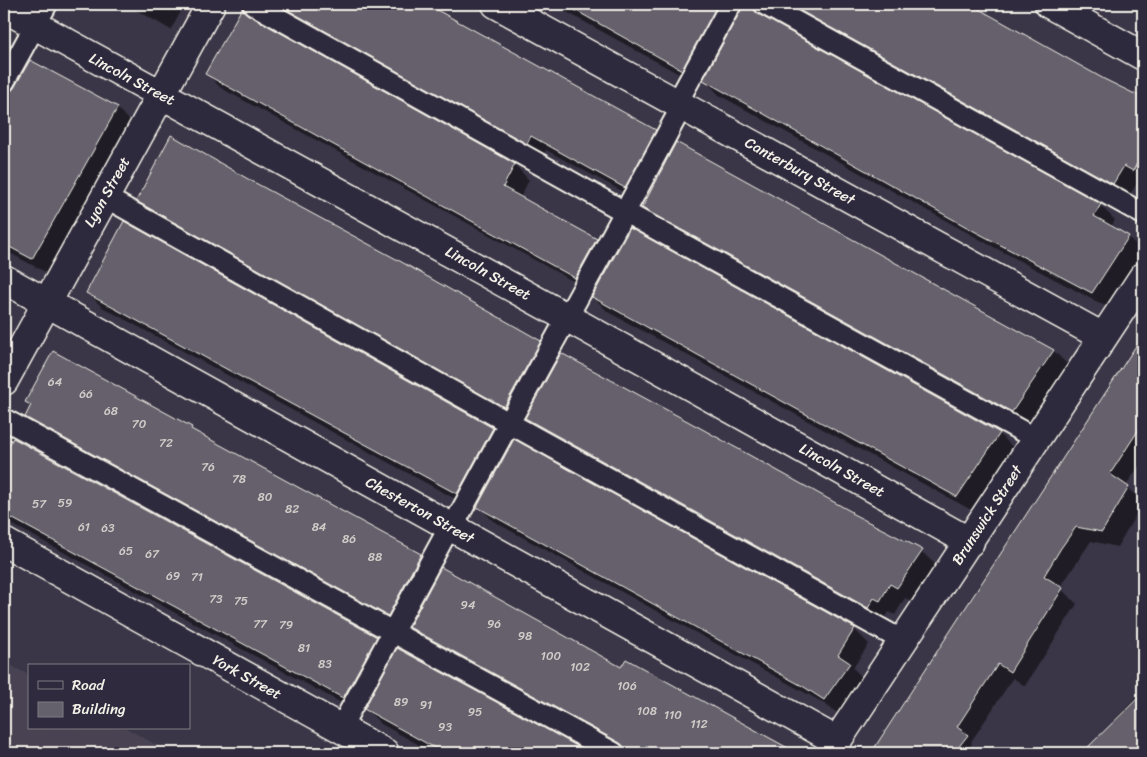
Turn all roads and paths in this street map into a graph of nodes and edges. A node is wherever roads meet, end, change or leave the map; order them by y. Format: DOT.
graph roads {
  1 [pos="211,4"];
  2 [pos="253,4"];
  3 [pos="496,4"];
  4 [pos="731,4"];
  5 [pos="764,4"];
  6 [pos="1049,4"];
  7 [pos="4,8"];
  8 [pos="41,15"];
  9 [pos="1143,56"];
  10 [pos="4,82"];
  11 [pos="161,94"];
  12 [pos="679,104"];
  13 [pos="105,196"];
  14 [pos="625,212"];
  15 [pos="1143,214"];
  16 [pos="1143,277"];
  17 [pos="4,279"];
  18 [pos="47,302"];
  19 [pos="568,318"];
  20 [pos="1103,337"];
  21 [pos="4,381"];
  22 [pos="4,419"];
  23 [pos="509,423"];
  24 [pos="1036,440"];
  25 [pos="451,527"];
  26 [pos="4,542"];
  27 [pos="970,542"];
  28 [pos="393,632"];
  29 [pos="903,641"];
  30 [pos="340,729"];
  31 [pos="833,747"];
  32 [pos="385,753"];
  33 [pos="614,753"];
  1 -- 11 [label="street, Lyon Street"];
  2 -- 14 [label="lane"];
  3 -- 12 [label="street, Canterbury Street"];
  4 -- 12 [label="lane"];
  5 -- 15 [label="lane"];
  6 -- 9 [label="street"];
  7 -- 8 [label="street, Lincoln Street"];
  8 -- 10 [label="lane"];
  8 -- 11 [label="street, Lincoln Street"];
  11 -- 13 [label="street, Lyon Street"];
  11 -- 19 [label="street, Lincoln Street"];
  12 -- 14 [label="lane"];
  12 -- 20 [label="street, Canterbury Street"];
  13 -- 18 [label="street, Lyon Street"];
  13 -- 23 [label="lane"];
  14 -- 19 [label="lane"];
  14 -- 24 [label="lane"];
  16 -- 20 [label="street, Brunswick Street"];
  17 -- 18 [label="street, Chesterton Street"];
  18 -- 21 [label="street, Lyon Street"];
  18 -- 25 [label="street, Chesterton Street"];
  19 -- 23 [label="lane"];
  19 -- 27 [label="street, Lincoln Street"];
  20 -- 24 [label="street, Brunswick Street"];
  22 -- 28 [label="lane"];
  23 -- 25 [label="lane"];
  23 -- 29 [label="lane"];
  24 -- 27 [label="street, Brunswick Street"];
  25 -- 28 [label="lane"];
  25 -- 31 [label="street, Chesterton Street"];
  26 -- 30 [label="street, York Street"];
  27 -- 29 [label="street, Brunswick Street"];
  28 -- 30 [label="lane"];
  28 -- 33 [label="lane"];
  29 -- 31 [label="street, Brunswick Street"];
  30 -- 32 [label="street, York Street"];
}
